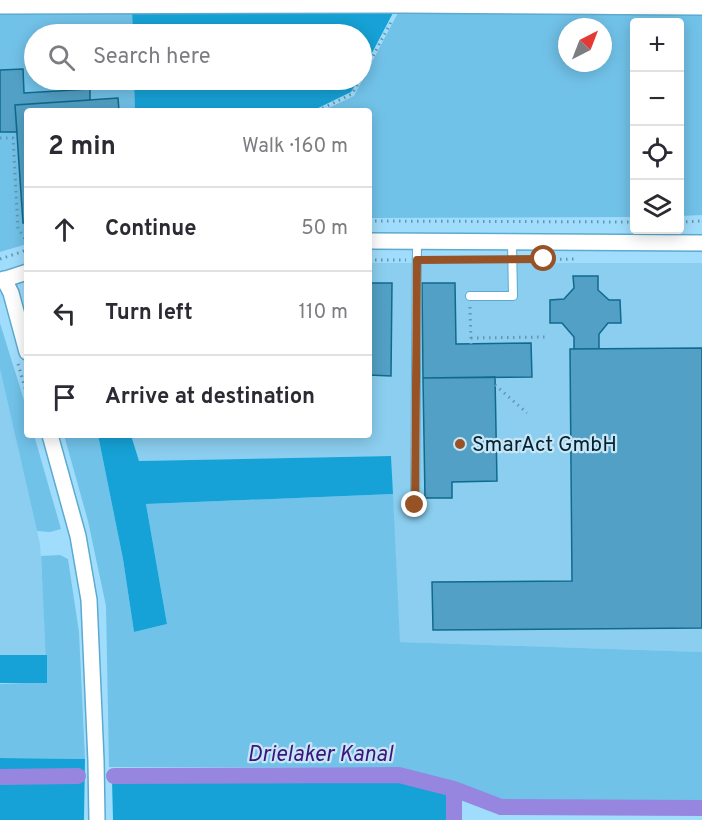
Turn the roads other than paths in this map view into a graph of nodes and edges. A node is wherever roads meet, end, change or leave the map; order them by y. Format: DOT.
graph roads {
  1 [pos="619,3"];
  2 [pos="0,6"];
  3 [pos="702,7"];
  4 [pos="372,241"];
  5 [pos="417,242"];
  6 [pos="512,243"];
  7 [pos="702,243"];
  8 [pos="24,273"];
  9 [pos="2,280"];
  10 [pos="470,296"];
  11 [pos="24,342"];
  12 [pos="51,438"];
  13 [pos="415,505"];
  14 [pos="97,820"];
  1 -- 2 [label="street"];
  1 -- 3 [label="street"];
  4 -- 5 [label="street"];
  5 -- 6 [label="street"];
  5 -- 13 [label="lane"];
  6 -- 7 [label="street"];
  6 -- 10 [label="lane"];
  8 -- 9 [label="street"];
  9 -- 11 [label="street"];
  12 -- 14 [label="street"];
}
